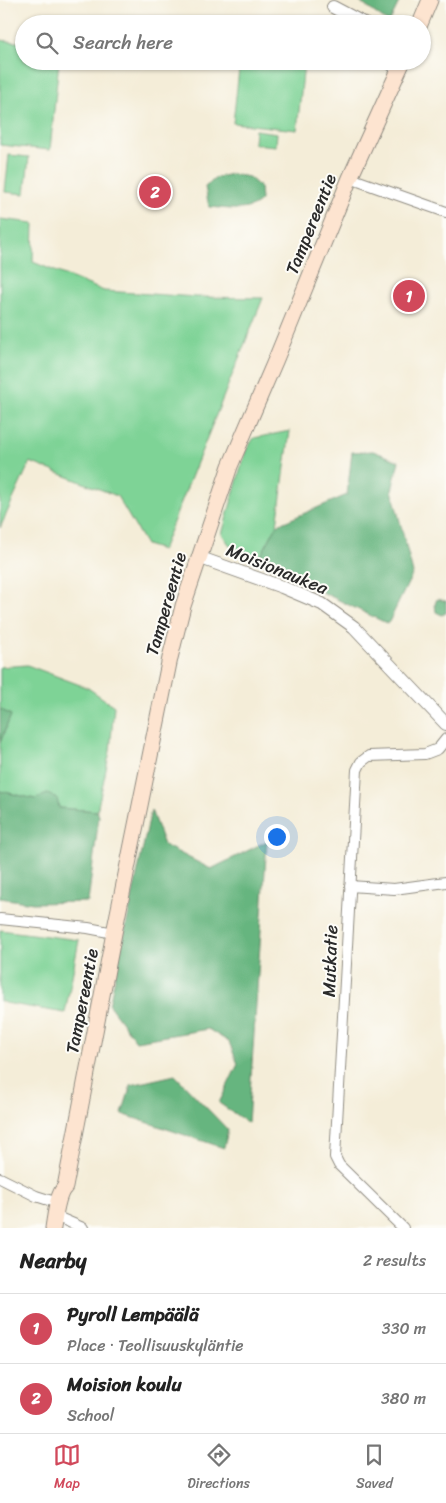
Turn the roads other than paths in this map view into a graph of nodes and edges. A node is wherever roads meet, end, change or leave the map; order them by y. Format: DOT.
graph roads {
  1 [pos="430,0"];
  2 [pos="330,3"];
  3 [pos="340,15"];
  4 [pos="350,15"];
  5 [pos="424,15"];
  6 [pos="395,70"];
  7 [pos="350,178"];
  8 [pos="446,212"];
  9 [pos="198,557"];
  10 [pos="446,724"];
  11 [pos="446,739"];
  12 [pos="446,882"];
  13 [pos="350,886"];
  14 [pos="0,919"];
  15 [pos="114,933"];
  16 [pos="0,1178"];
  17 [pos="59,1219"];
  18 [pos="83,1228"];
  19 [pos="403,1228"];
  1 -- 5 [label="main road"];
  2 -- 3 [label="street"];
  2 -- 4 [label="street"];
  6 -- 7 [label="main road, Tampereentie"];
  7 -- 8 [label="street"];
  7 -- 9 [label="main road, Tampereentie"];
  9 -- 10 [label="street, Moisionaukea"];
  9 -- 15 [label="main road, Tampereentie"];
  11 -- 13 [label="street, Mutkatie"];
  12 -- 13 [label="street"];
  13 -- 19 [label="street, Mutkatie"];
  14 -- 15 [label="street"];
  15 -- 17 [label="main road, Tampereentie"];
  16 -- 17 [label="street"];
  17 -- 18 [label="street"];
}
